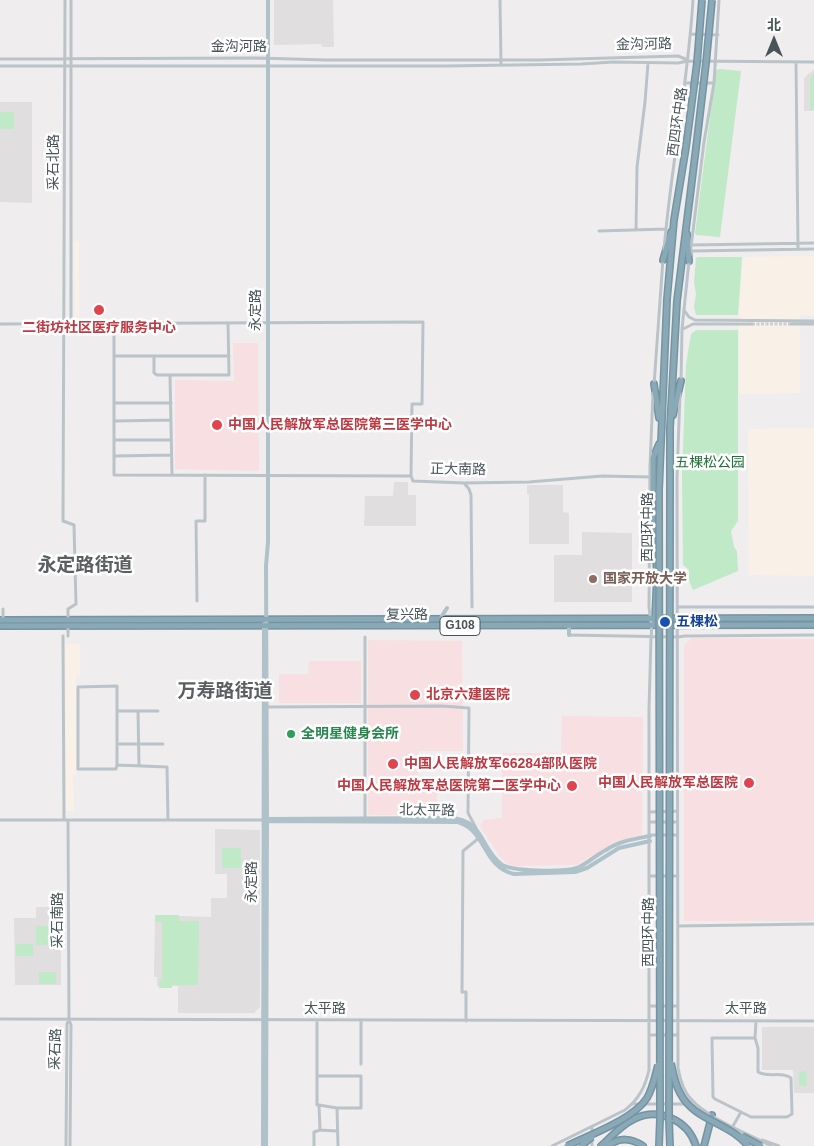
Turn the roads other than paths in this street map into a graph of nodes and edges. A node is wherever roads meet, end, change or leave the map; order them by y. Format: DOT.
graph roads {
  1 [pos="66,0"];
  2 [pos="71,0"];
  3 [pos="268,0"];
  4 [pos="500,0"];
  5 [pos="693,0"];
  6 [pos="702,0"];
  7 [pos="712,0"];
  8 [pos="719,0"];
  9 [pos="691,34"];
  10 [pos="718,35"];
  11 [pos="66,58"];
  12 [pos="71,58"];
  13 [pos="268,58"];
  14 [pos="0,59"];
  15 [pos="688,60"];
  16 [pos="716,61"];
  17 [pos="796,62"];
  18 [pos="814,62"];
  19 [pos="648,63"];
  20 [pos="268,65"];
  21 [pos="501,65"];
  22 [pos="0,66"];
  23 [pos="66,66"];
  24 [pos="72,66"];
  25 [pos="686,83"];
  26 [pos="714,83"];
  27 [pos="674,220"];
  28 [pos="686,223"];
  29 [pos="666,229"];
  30 [pos="636,230"];
  31 [pos="599,231"];
  32 [pos="798,243"];
  33 [pos="814,243"];
  34 [pos="692,245"];
  35 [pos="798,249"];
  36 [pos="814,249"];
  37 [pos="691,251"];
  38 [pos="663,260"];
  39 [pos="689,261"];
  40 [pos="684,309"];
  41 [pos="814,322"];
  42 [pos="228,323"];
  43 [pos="267,323"];
  44 [pos="0,324"];
  45 [pos="64,324"];
  46 [pos="71,324"];
  47 [pos="114,324"];
  48 [pos="752,324"];
  49 [pos="791,324"];
  50 [pos="682,329"];
  51 [pos="114,356"];
  52 [pos="154,356"];
  53 [pos="229,356"];
  54 [pos="170,375"];
  55 [pos="681,381"];
  56 [pos="654,384"];
  57 [pos="114,403"];
  58 [pos="171,403"];
  59 [pos="171,420"];
  60 [pos="114,421"];
  61 [pos="670,428"];
  62 [pos="661,429"];
  63 [pos="114,440"];
  64 [pos="171,440"];
  65 [pos="660,443"];
  66 [pos="171,455"];
  67 [pos="114,456"];
  68 [pos="172,475"];
  69 [pos="205,475"];
  70 [pos="268,475"];
  71 [pos="411,476"];
  72 [pos="650,476"];
  73 [pos="464,483"];
  74 [pos="657,575"];
  75 [pos="678,575"];
  76 [pos="197,601"];
  77 [pos="472,607"];
  78 [pos="677,607"];
  79 [pos="447,608"];
  80 [pos="814,608"];
  81 [pos="3,609"];
  82 [pos="653,618"];
  83 [pos="678,618"];
  84 [pos="814,618"];
  85 [pos="440,619"];
  86 [pos="2,620"];
  87 [pos="68,623"];
  88 [pos="265,623"];
  89 [pos="814,625"];
  90 [pos="0,626"];
  91 [pos="569,626"];
  92 [pos="678,626"];
  93 [pos="653,627"];
  94 [pos="569,635"];
  95 [pos="814,635"];
  96 [pos="365,637"];
  97 [pos="651,637"];
  98 [pos="678,637"];
  99 [pos="265,707"];
  100 [pos="365,707"];
  101 [pos="117,711"];
  102 [pos="158,711"];
  103 [pos="138,712"];
  104 [pos="117,744"];
  105 [pos="138,744"];
  106 [pos="163,744"];
  107 [pos="117,765"];
  108 [pos="138,766"];
  109 [pos="650,779"];
  110 [pos="677,779"];
  111 [pos="677,811"];
  112 [pos="650,812"];
  113 [pos="0,820"];
  114 [pos="66,820"];
  115 [pos="168,820"];
  116 [pos="266,820"];
  117 [pos="365,820"];
  118 [pos="650,822"];
  119 [pos="677,822"];
  120 [pos="476,828"];
  121 [pos="677,834"];
  122 [pos="650,835"];
  123 [pos="480,837"];
  124 [pos="650,841"];
  125 [pos="650,876"];
  126 [pos="678,876"];
  127 [pos="814,924"];
  128 [pos="678,926"];
  129 [pos="649,1006"];
  130 [pos="678,1006"];
  131 [pos="0,1020"];
  132 [pos="69,1020"];
  133 [pos="265,1020"];
  134 [pos="317,1020"];
  135 [pos="361,1020"];
  136 [pos="466,1021"];
  137 [pos="649,1021"];
  138 [pos="678,1021"];
  139 [pos="756,1021"];
  140 [pos="814,1021"];
  141 [pos="650,1035"];
  142 [pos="678,1035"];
  143 [pos="756,1038"];
  144 [pos="669,1054"];
  145 [pos="660,1055"];
  146 [pos="361,1064"];
  147 [pos="317,1076"];
  148 [pos="633,1104"];
  149 [pos="696,1104"];
  150 [pos="319,1105"];
  151 [pos="337,1108"];
  152 [pos="741,1112"];
  153 [pos="712,1115"];
  154 [pos="592,1126"];
  155 [pos="733,1126"];
  156 [pos="602,1129"];
  157 [pos="320,1130"];
  158 [pos="337,1131"];
  159 [pos="735,1133"];
  160 [pos="759,1139"];
  161 [pos="68,1146"];
  162 [pos="265,1146"];
  163 [pos="314,1146"];
  164 [pos="338,1146"];
  165 [pos="552,1146"];
  166 [pos="567,1146"];
  167 [pos="581,1146"];
  168 [pos="592,1146"];
  169 [pos="601,1146"];
  170 [pos="608,1146"];
  171 [pos="643,1146"];
  172 [pos="659,1146"];
  173 [pos="670,1146"];
  174 [pos="696,1146"];
  175 [pos="704,1146"];
  176 [pos="748,1146"];
  177 [pos="760,1146"];
  178 [pos="771,1146"];
  179 [pos="780,1146"];
  1 -- 11 [label="street, 采石北路"];
  2 -- 12 [label="street, 采石北路"];
  3 -- 13 [label="main road, 永定路"];
  4 -- 21 [label="street"];
  5 -- 9 [label="street, 西四环中路"];
  6 -- 27 [label="highway, 西四环中路, bridge"];
  7 -- 28 [label="highway, 西四环中路, bridge"];
  8 -- 10 [label="street, 西四环中路"];
  9 -- 10 [label="street"];
  9 -- 15 [label="street, 西四环中路"];
  10 -- 16 [label="street, 西四环中路"];
  11 -- 12 [label="street, 金沟河路"];
  11 -- 14 [label="street, 金沟河路"];
  11 -- 23 [label="street, 采石北路"];
  12 -- 13 [label="street, 金沟河路"];
  12 -- 24 [label="street, 采石北路"];
  13 -- 15 [label="street, 金沟河路"];
  13 -- 20 [label="main road, 永定路"];
  15 -- 16 [label="street"];
  15 -- 19 [label="street, 金沟河路"];
  15 -- 25 [label="street, 西四环中路"];
  16 -- 17 [label="street"];
  16 -- 26 [label="street, 西四环中路"];
  17 -- 18 [label="street"];
  17 -- 32 [label="street"];
  19 -- 21 [label="street, 金沟河路"];
  19 -- 30 [label="street"];
  20 -- 21 [label="street, 金沟河路"];
  20 -- 24 [label="street, 金沟河路"];
  20 -- 43 [label="main road, 永定路"];
  22 -- 23 [label="street, 金沟河路"];
  23 -- 24 [label="street, 金沟河路"];
  23 -- 45 [label="street, 采石北路"];
  24 -- 46 [label="street, 采石北路"];
  25 -- 26 [label="street"];
  25 -- 29 [label="street, 西四环中路"];
  26 -- 34 [label="street, 西四环中路"];
  27 -- 38 [label="highway"];
  27 -- 62 [label="highway, 西四环中路"];
  28 -- 39 [label="highway"];
  28 -- 61 [label="highway, 西四环中路"];
  29 -- 30 [label="street"];
  29 -- 38 [label="street, 西四环中路"];
  30 -- 31 [label="street"];
  32 -- 33 [label="street"];
  32 -- 34 [label="street"];
  32 -- 35 [label="street"];
  34 -- 37 [label="street, 西四环中路"];
  35 -- 36 [label="street"];
  35 -- 37 [label="street"];
  37 -- 39 [label="street, 西四环中路"];
  38 -- 56 [label="street, 西四环中路"];
  39 -- 40 [label="street, 西四环中路"];
  40 -- 41 [label="street"];
  40 -- 50 [label="street, 西四环中路"];
  41 -- 49 [label="street"];
  42 -- 43 [label="street"];
  42 -- 47 [label="street"];
  42 -- 53 [label="street"];
  43 -- 70 [label="main road, 永定路"];
  43 -- 71 [label="street"];
  44 -- 45 [label="street"];
  45 -- 46 [label="street"];
  45 -- 87 [label="street, 采石北路"];
  46 -- 47 [label="street"];
  47 -- 51 [label="street"];
  48 -- 50 [label="street"];
  50 -- 55 [label="street, 西四环中路"];
  51 -- 52 [label="street"];
  51 -- 57 [label="street"];
  52 -- 53 [label="street"];
  52 -- 54 [label="street"];
  53 -- 54 [label="street"];
  54 -- 58 [label="street"];
  55 -- 61 [label="highway"];
  55 -- 75 [label="street, 西四环中路"];
  56 -- 62 [label="highway"];
  56 -- 72 [label="street, 西四环中路"];
  57 -- 58 [label="street"];
  57 -- 60 [label="street"];
  58 -- 59 [label="street"];
  59 -- 60 [label="street"];
  59 -- 64 [label="street"];
  60 -- 63 [label="street"];
  61 -- 144 [label="highway, 西四环中路, bridge"];
  62 -- 65 [label="highway, 西四环中路"];
  63 -- 64 [label="street"];
  63 -- 67 [label="street"];
  64 -- 66 [label="street"];
  65 -- 74 [label="highway"];
  65 -- 145 [label="highway, 西四环中路, bridge"];
  66 -- 67 [label="street"];
  66 -- 68 [label="street"];
  67 -- 68 [label="street, 正大南路"];
  68 -- 69 [label="street, 正大南路"];
  69 -- 70 [label="street, 正大南路"];
  69 -- 76 [label="street"];
  70 -- 71 [label="street, 正大南路"];
  70 -- 88 [label="main road, 永定路"];
  71 -- 73 [label="street, 正大南路"];
  72 -- 73 [label="street, 正大南路"];
  72 -- 82 [label="street, 西四环中路"];
  73 -- 77 [label="street"];
  74 -- 75 [label="highway"];
  74 -- 82 [label="highway"];
  75 -- 78 [label="street, 西四环中路"];
  78 -- 80 [label="street"];
  78 -- 83 [label="street, 西四环中路"];
  79 -- 85 [label="main road"];
  81 -- 86 [label="street"];
  82 -- 83 [label="highway, 复兴路 / G108"];
  82 -- 85 [label="highway, 复兴路 / G108"];
  82 -- 93 [label="highway"];
  83 -- 84 [label="highway, 复兴路 / G108"];
  83 -- 92 [label="street, 西四环中路"];
  85 -- 88 [label="highway, 复兴路 / G108"];
  86 -- 87 [label="highway, 复兴路 / G108"];
  87 -- 88 [label="highway, 复兴路 / G108"];
  87 -- 90 [label="highway, 复兴路 / G108"];
  87 -- 114 [label="street, 采石南路"];
  88 -- 91 [label="highway, 复兴路 / G108"];
  88 -- 99 [label="main road, 永定路"];
  89 -- 92 [label="highway, 复兴路 / G108"];
  91 -- 93 [label="highway, 复兴路 / G108"];
  91 -- 94 [label="main road"];
  92 -- 93 [label="highway, 复兴路 / G108"];
  92 -- 98 [label="street, 西四环中路"];
  93 -- 97 [label="street, 西四环中路"];
  94 -- 97 [label="street"];
  95 -- 98 [label="street"];
  96 -- 100 [label="street"];
  97 -- 98 [label="street"];
  97 -- 109 [label="street, 西四环中路"];
  98 -- 110 [label="street, 西四环中路"];
  99 -- 100 [label="street"];
  99 -- 116 [label="main road, 永定路"];
  100 -- 117 [label="street"];
  100 -- 120 [label="street"];
  101 -- 103 [label="street"];
  101 -- 104 [label="street"];
  101 -- 107 [label="street"];
  102 -- 103 [label="street"];
  103 -- 105 [label="street"];
  104 -- 105 [label="street"];
  104 -- 107 [label="street"];
  105 -- 106 [label="street"];
  105 -- 108 [label="street"];
  107 -- 108 [label="street"];
  108 -- 115 [label="street"];
  109 -- 110 [label="street"];
  109 -- 112 [label="street, 西四环中路"];
  110 -- 111 [label="street, 西四环中路"];
  111 -- 112 [label="street"];
  111 -- 119 [label="street, 西四环中路"];
  112 -- 118 [label="street, 西四环中路"];
  113 -- 114 [label="street, 北太平路"];
  114 -- 115 [label="street, 北太平路"];
  114 -- 132 [label="street, 采石南路"];
  115 -- 116 [label="street, 北太平路"];
  116 -- 117 [label="main road, 北太平路"];
  116 -- 133 [label="main road, 永定路"];
  117 -- 120 [label="main road, 北太平路"];
  117 -- 123 [label="main road, 北太平路"];
  118 -- 119 [label="street"];
  118 -- 122 [label="street, 西四环中路"];
  119 -- 121 [label="street, 西四环中路"];
  120 -- 123 [label="main road, 北太平路"];
  121 -- 122 [label="street"];
  121 -- 126 [label="street, 西四环中路"];
  122 -- 123 [label="main road, 北太平路"];
  122 -- 124 [label="street, 西四环中路"];
  123 -- 124 [label="main road, 北太平路"];
  123 -- 136 [label="street"];
  124 -- 125 [label="street, 西四环中路"];
  125 -- 126 [label="street"];
  125 -- 129 [label="street, 西四环中路"];
  126 -- 128 [label="street, 西四环中路"];
  127 -- 128 [label="street"];
  128 -- 130 [label="street, 西四环中路"];
  129 -- 130 [label="street"];
  129 -- 137 [label="street, 西四环中路"];
  130 -- 138 [label="street, 西四环中路"];
  131 -- 132 [label="street, 太平路"];
  132 -- 133 [label="street, 太平路"];
  132 -- 161 [label="street, 采石路"];
  133 -- 134 [label="street, 太平路"];
  133 -- 162 [label="main road, 永定路"];
  134 -- 135 [label="street, 太平路"];
  134 -- 147 [label="street"];
  135 -- 136 [label="street, 太平路"];
  135 -- 146 [label="street"];
  136 -- 137 [label="street, 太平路"];
  137 -- 138 [label="street, 太平路"];
  137 -- 141 [label="street, 西四环中路"];
  138 -- 139 [label="street, 太平路"];
  138 -- 142 [label="street, 西四环中路"];
  139 -- 140 [label="street, 太平路"];
  139 -- 143 [label="street"];
  141 -- 142 [label="street"];
  141 -- 148 [label="street, 西四环中路"];
  142 -- 149 [label="street, 西四环中路"];
  143 -- 152 [label="street"];
  143 -- 152 [label="street"];
  144 -- 159 [label="highway, bridge"];
  144 -- 173 [label="highway, 西四环中路, bridge"];
  145 -- 156 [label="highway, bridge"];
  145 -- 172 [label="highway, 西四环中路, bridge"];
  147 -- 150 [label="street"];
  147 -- 151 [label="street"];
  148 -- 149 [label="street"];
  148 -- 154 [label="street, 西四环中路"];
  149 -- 153 [label="street, 西四环中路"];
  150 -- 151 [label="street"];
  150 -- 157 [label="street"];
  151 -- 158 [label="street"];
  152 -- 155 [label="street"];
  153 -- 155 [label="street, 西四环中路"];
  153 -- 175 [label="highway"];
  154 -- 165 [label="street, 西四环中路"];
  154 -- 168 [label="street"];
  155 -- 160 [label="street, 西四环中路"];
  156 -- 166 [label="highway, bridge"];
  156 -- 167 [label="highway, bridge"];
  157 -- 158 [label="street"];
  157 -- 163 [label="street"];
  158 -- 164 [label="street"];
  159 -- 176 [label="highway, bridge"];
  159 -- 177 [label="highway, bridge"];
  160 -- 177 [label="street"];
  160 -- 178 [label="street"];
  160 -- 179 [label="street"];
  169 -- 174 [label="highway"];
  170 -- 171 [label="highway"];
}
